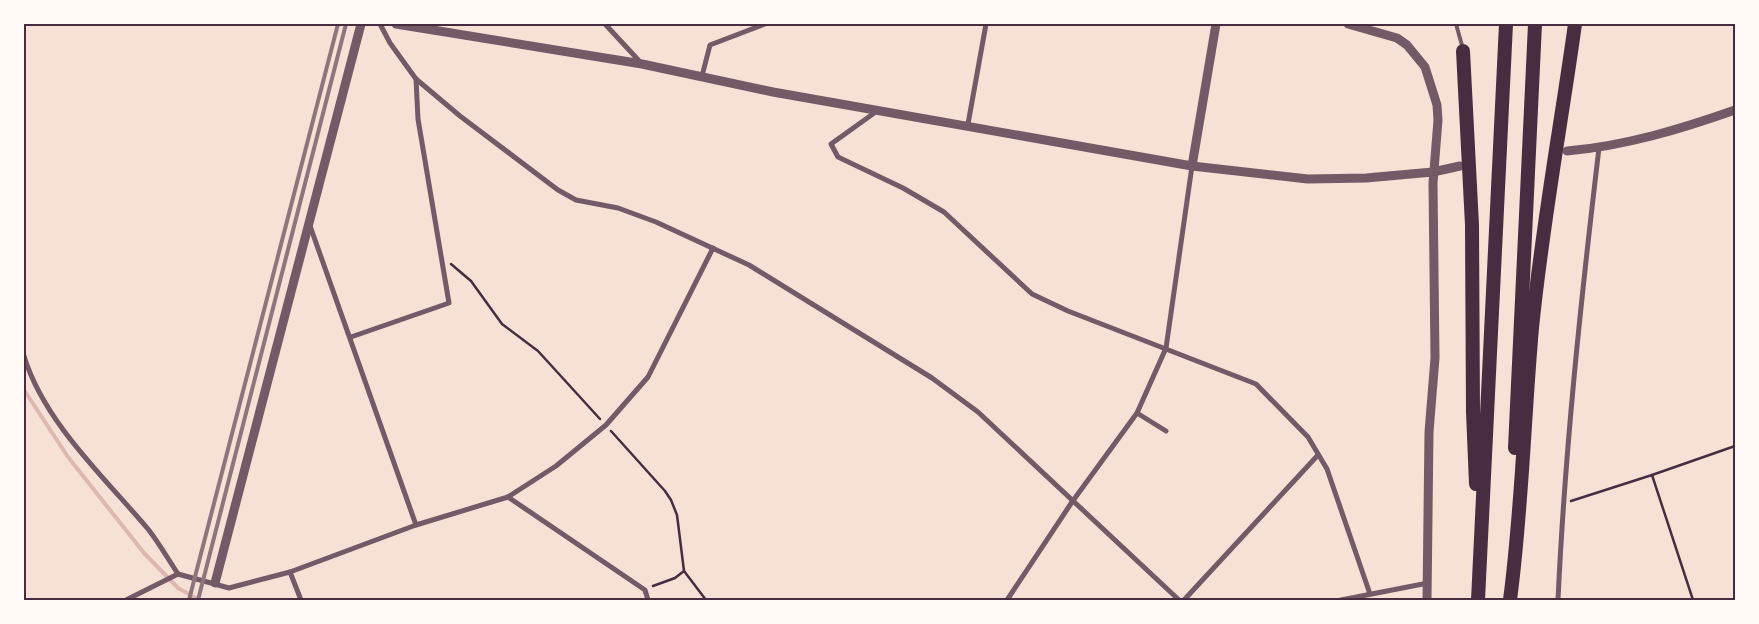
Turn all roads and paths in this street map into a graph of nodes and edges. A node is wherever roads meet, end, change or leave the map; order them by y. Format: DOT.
graph roads {
  1 [pos="361,24"];
  2 [pos="380,24"];
  3 [pos="396,24"];
  4 [pos="605,24"];
  5 [pos="765,24"];
  6 [pos="986,24"];
  7 [pos="1216,24"];
  8 [pos="1348,24"];
  9 [pos="1456,24"];
  10 [pos="1506,24"];
  11 [pos="1535,24"];
  12 [pos="1575,24"];
  13 [pos="1463,51"];
  14 [pos="642,64"];
  15 [pos="702,76"];
  16 [pos="416,80"];
  17 [pos="879,110"];
  18 [pos="1735,110"];
  19 [pos="968,124"];
  20 [pos="1599,148"];
  21 [pos="1567,151"];
  22 [pos="1192,166"];
  23 [pos="1460,166"];
  24 [pos="1433,172"];
  25 [pos="309,222"];
  26 [pos="714,248"];
  27 [pos="441,256"];
  28 [pos="351,337"];
  29 [pos="1166,348"];
  30 [pos="24,356"];
  31 [pos="1137,413"];
  32 [pos="606,425"];
  33 [pos="1166,431"];
  34 [pos="1735,446"];
  35 [pos="1318,455"];
  36 [pos="1652,475"];
  37 [pos="508,498"];
  38 [pos="1072,502"];
  39 [pos="1562,504"];
  40 [pos="416,525"];
  41 [pos="1480,570"];
  42 [pos="684,571"];
  43 [pos="290,572"];
  44 [pos="176,576"];
  45 [pos="215,583"];
  46 [pos="1428,583"];
  47 [pos="645,590"];
  48 [pos="1370,594"];
  49 [pos="126,600"];
  50 [pos="300,600"];
  51 [pos="648,600"];
  52 [pos="706,600"];
  53 [pos="1007,600"];
  54 [pos="1179,600"];
  55 [pos="1184,600"];
  56 [pos="1340,600"];
  57 [pos="1427,600"];
  58 [pos="1478,600"];
  59 [pos="1509,600"];
  60 [pos="1558,600"];
  61 [pos="1693,600"];
  1 -- 25 [label="street"];
  2 -- 16 [label="street"];
  3 -- 14 [label="street"];
  4 -- 14 [label="street"];
  5 -- 15 [label="street"];
  6 -- 19 [label="street"];
  7 -- 22 [label="street"];
  8 -- 24 [label="street"];
  9 -- 13 [label="lane"];
  10 -- 41 [label="highway"];
  11 -- 59 [label="highway"];
  12 -- 59 [label="highway"];
  13 -- 41 [label="highway"];
  14 -- 15 [label="street"];
  15 -- 17 [label="street"];
  16 -- 26 [label="street"];
  16 -- 27 [label="street"];
  17 -- 19 [label="street"];
  17 -- 29 [label="street"];
  18 -- 20 [label="street"];
  19 -- 22 [label="street"];
  20 -- 21 [label="street"];
  20 -- 39 [label="street"];
  22 -- 24 [label="street"];
  22 -- 29 [label="street"];
  23 -- 24 [label="street"];
  24 -- 46 [label="street"];
  25 -- 28 [label="street"];
  25 -- 45 [label="street"];
  26 -- 32 [label="street"];
  26 -- 38 [label="street"];
  27 -- 28 [label="street"];
  27 -- 32 [label="path"];
  28 -- 40 [label="street"];
  29 -- 31 [label="street"];
  29 -- 35 [label="street"];
  30 -- 44 [label="street"];
  31 -- 33 [label="street"];
  31 -- 38 [label="street"];
  32 -- 37 [label="street"];
  32 -- 42 [label="path"];
  34 -- 36 [label="path"];
  35 -- 48 [label="street"];
  35 -- 55 [label="street"];
  36 -- 39 [label="path"];
  36 -- 61 [label="path"];
  37 -- 40 [label="street"];
  37 -- 47 [label="street"];
  38 -- 53 [label="street"];
  38 -- 54 [label="street"];
  39 -- 60 [label="street"];
  40 -- 43 [label="street"];
  41 -- 58 [label="highway"];
  42 -- 47 [label="path"];
  42 -- 52 [label="path"];
  43 -- 45 [label="street"];
  43 -- 50 [label="street"];
  44 -- 45 [label="street"];
  44 -- 49 [label="street"];
  46 -- 48 [label="street"];
  46 -- 57 [label="street"];
  47 -- 51 [label="street"];
  48 -- 56 [label="street"];
}
